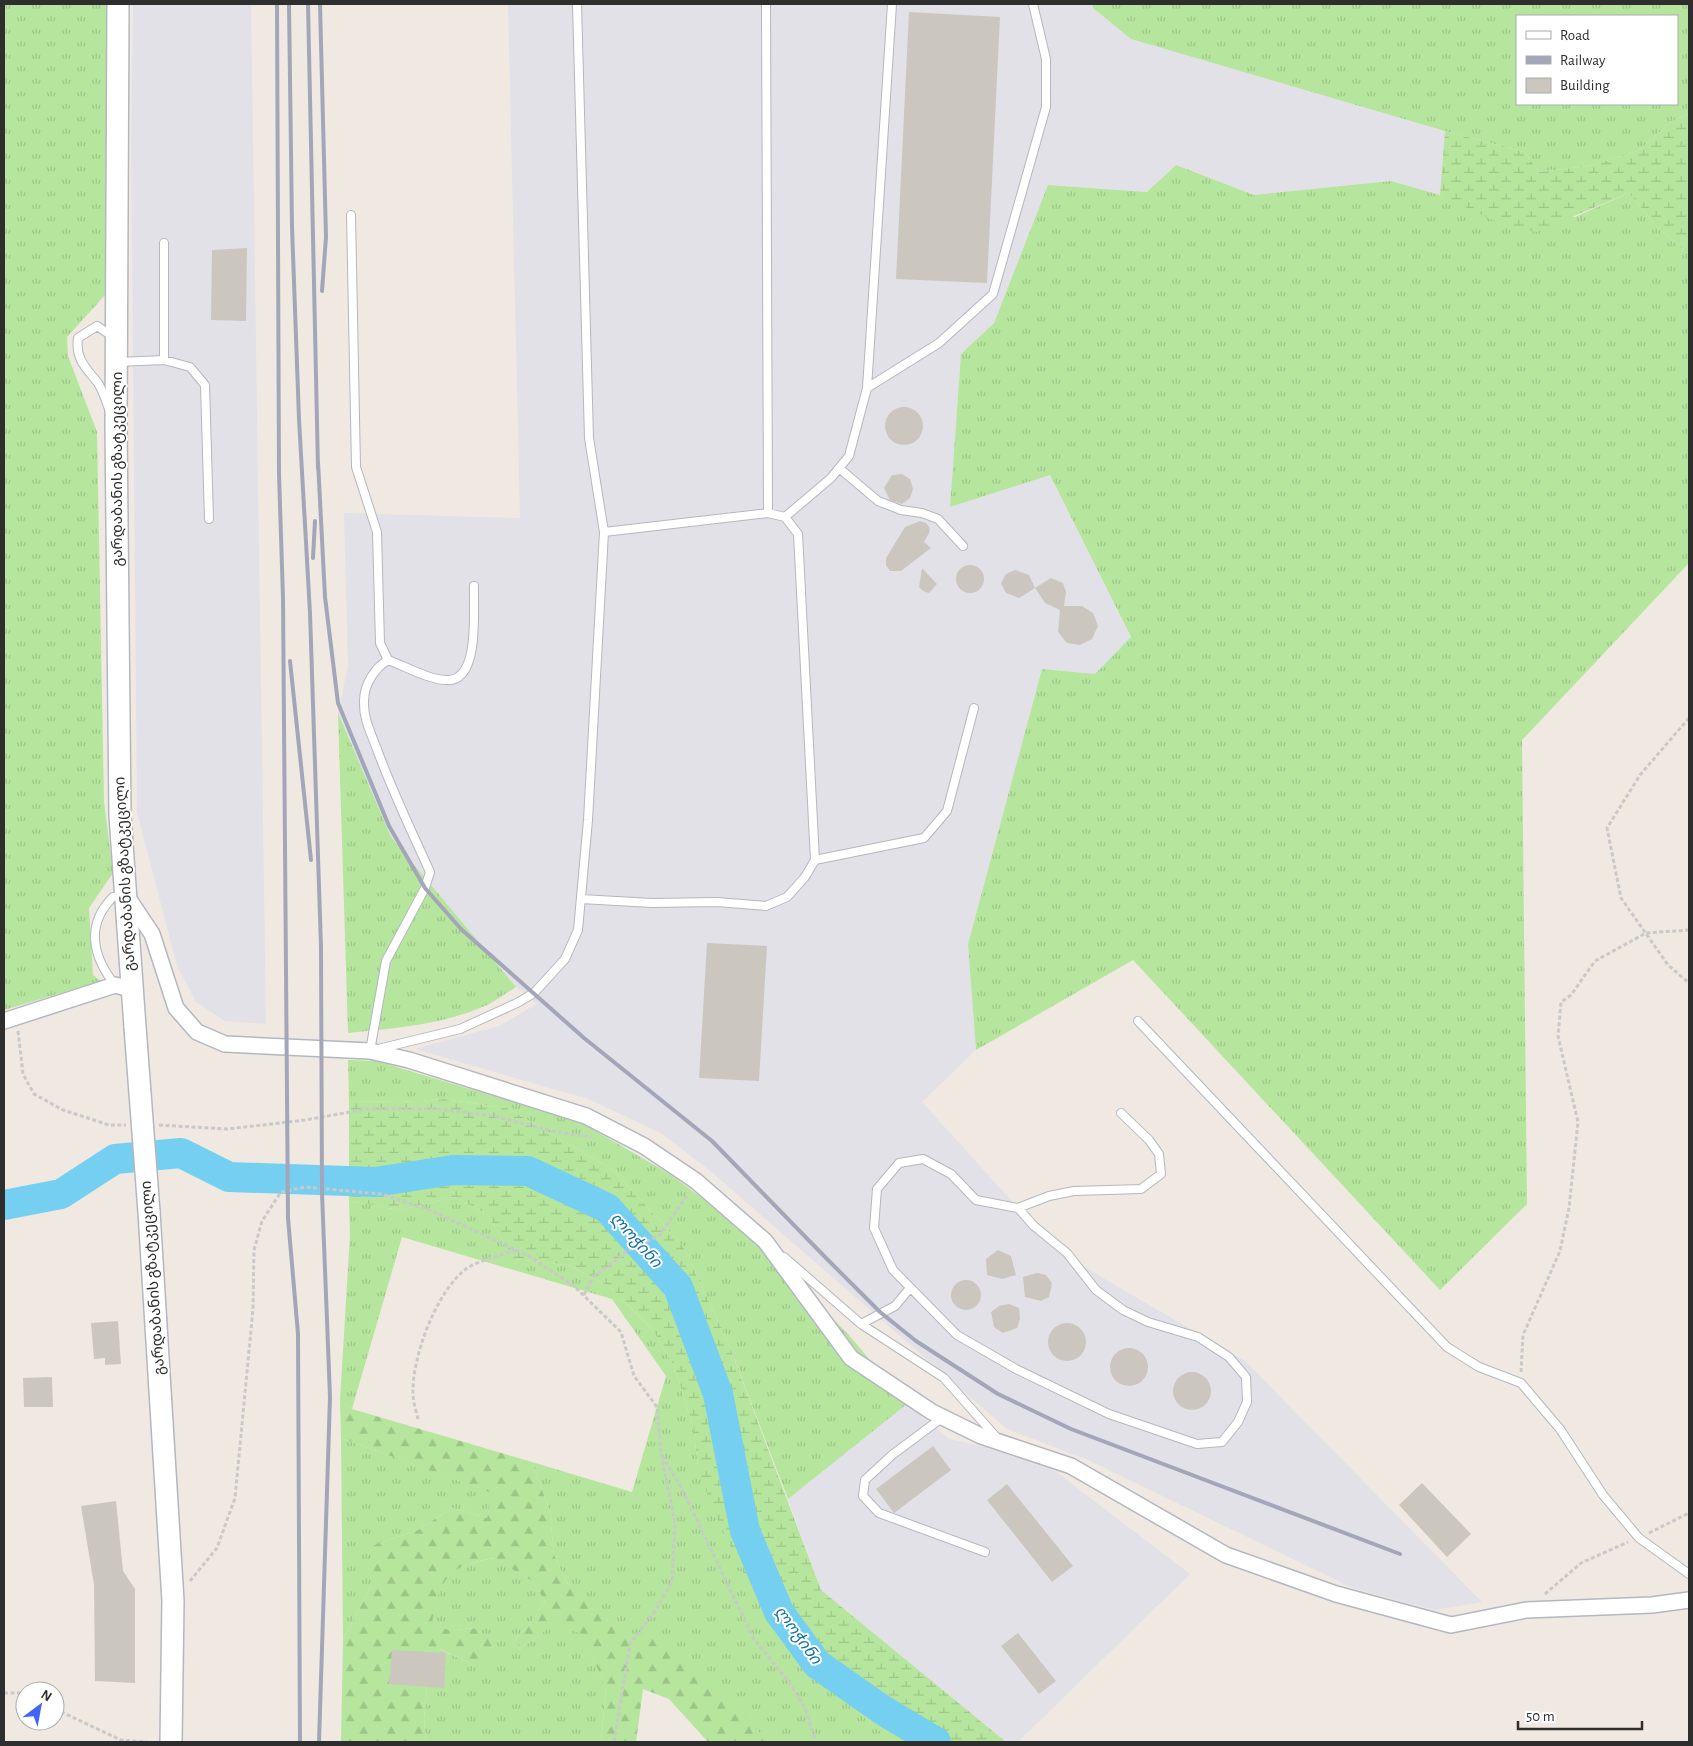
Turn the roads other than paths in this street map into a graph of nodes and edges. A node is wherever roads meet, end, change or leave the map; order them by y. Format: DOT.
graph roads {
  1 [pos="118,4"];
  2 [pos="577,4"];
  3 [pos="766,4"];
  4 [pos="892,4"];
  5 [pos="1033,4"];
  6 [pos="351,215"];
  7 [pos="164,244"];
  8 [pos="116,340"];
  9 [pos="164,360"];
  10 [pos="116,362"];
  11 [pos="867,388"];
  12 [pos="116,425"];
  13 [pos="839,468"];
  14 [pos="768,513"];
  15 [pos="785,517"];
  16 [pos="209,519"];
  17 [pos="604,532"];
  18 [pos="963,546"];
  19 [pos="474,586"];
  20 [pos="388,660"];
  21 [pos="974,708"];
  22 [pos="815,860"];
  23 [pos="126,895"];
  24 [pos="581,899"];
  25 [pos="123,987"];
  26 [pos="10,1019"];
  27 [pos="1138,1021"];
  28 [pos="370,1051"];
  29 [pos="1121,1112"];
  30 [pos="1018,1208"];
  31 [pos="765,1241"];
  32 [pos="910,1288"];
  33 [pos="861,1324"];
  34 [pos="943,1417"];
  35 [pos="1002,1443"];
  36 [pos="985,1552"];
  37 [pos="1689,1574"];
  38 [pos="1689,1600"];
  39 [pos="171,1742"];
  1 -- 8 [label="main road, გარდაბანის გზატკეცილი"];
  2 -- 17 [label="lane"];
  3 -- 14 [label="lane"];
  4 -- 11 [label="lane"];
  5 -- 11 [label="lane"];
  6 -- 20 [label="lane"];
  7 -- 9 [label="lane"];
  8 -- 10 [label="main road, გარდაბანის გზატკეცილი"];
  8 -- 12 [label="lane"];
  9 -- 10 [label="lane"];
  9 -- 16 [label="lane"];
  10 -- 12 [label="main road, გარდაბანის გზატკეცილი"];
  11 -- 13 [label="lane"];
  12 -- 23 [label="main road, გარდაბანის გზატკეცილი"];
  13 -- 15 [label="lane"];
  13 -- 18 [label="lane"];
  14 -- 15 [label="lane"];
  14 -- 17 [label="lane"];
  15 -- 22 [label="lane"];
  17 -- 24 [label="lane"];
  19 -- 20 [label="lane"];
  20 -- 28 [label="lane"];
  21 -- 22 [label="lane"];
  22 -- 24 [label="lane"];
  23 -- 25 [label="main road, გარდაბანის გზატკეცილი"];
  23 -- 25 [label="lane"];
  23 -- 28 [label="street"];
  24 -- 28 [label="lane"];
  25 -- 26 [label="street"];
  25 -- 39 [label="main road, გარდაბანის გზატკეცილი, bridge"];
  27 -- 37 [label="lane"];
  28 -- 31 [label="street"];
  29 -- 30 [label="lane"];
  30 -- 32 [label="lane"];
  30 -- 32 [label="lane"];
  31 -- 33 [label="lane"];
  31 -- 34 [label="street"];
  32 -- 33 [label="lane"];
  33 -- 35 [label="lane"];
  34 -- 35 [label="street"];
  34 -- 36 [label="lane"];
  35 -- 38 [label="street"];
}
